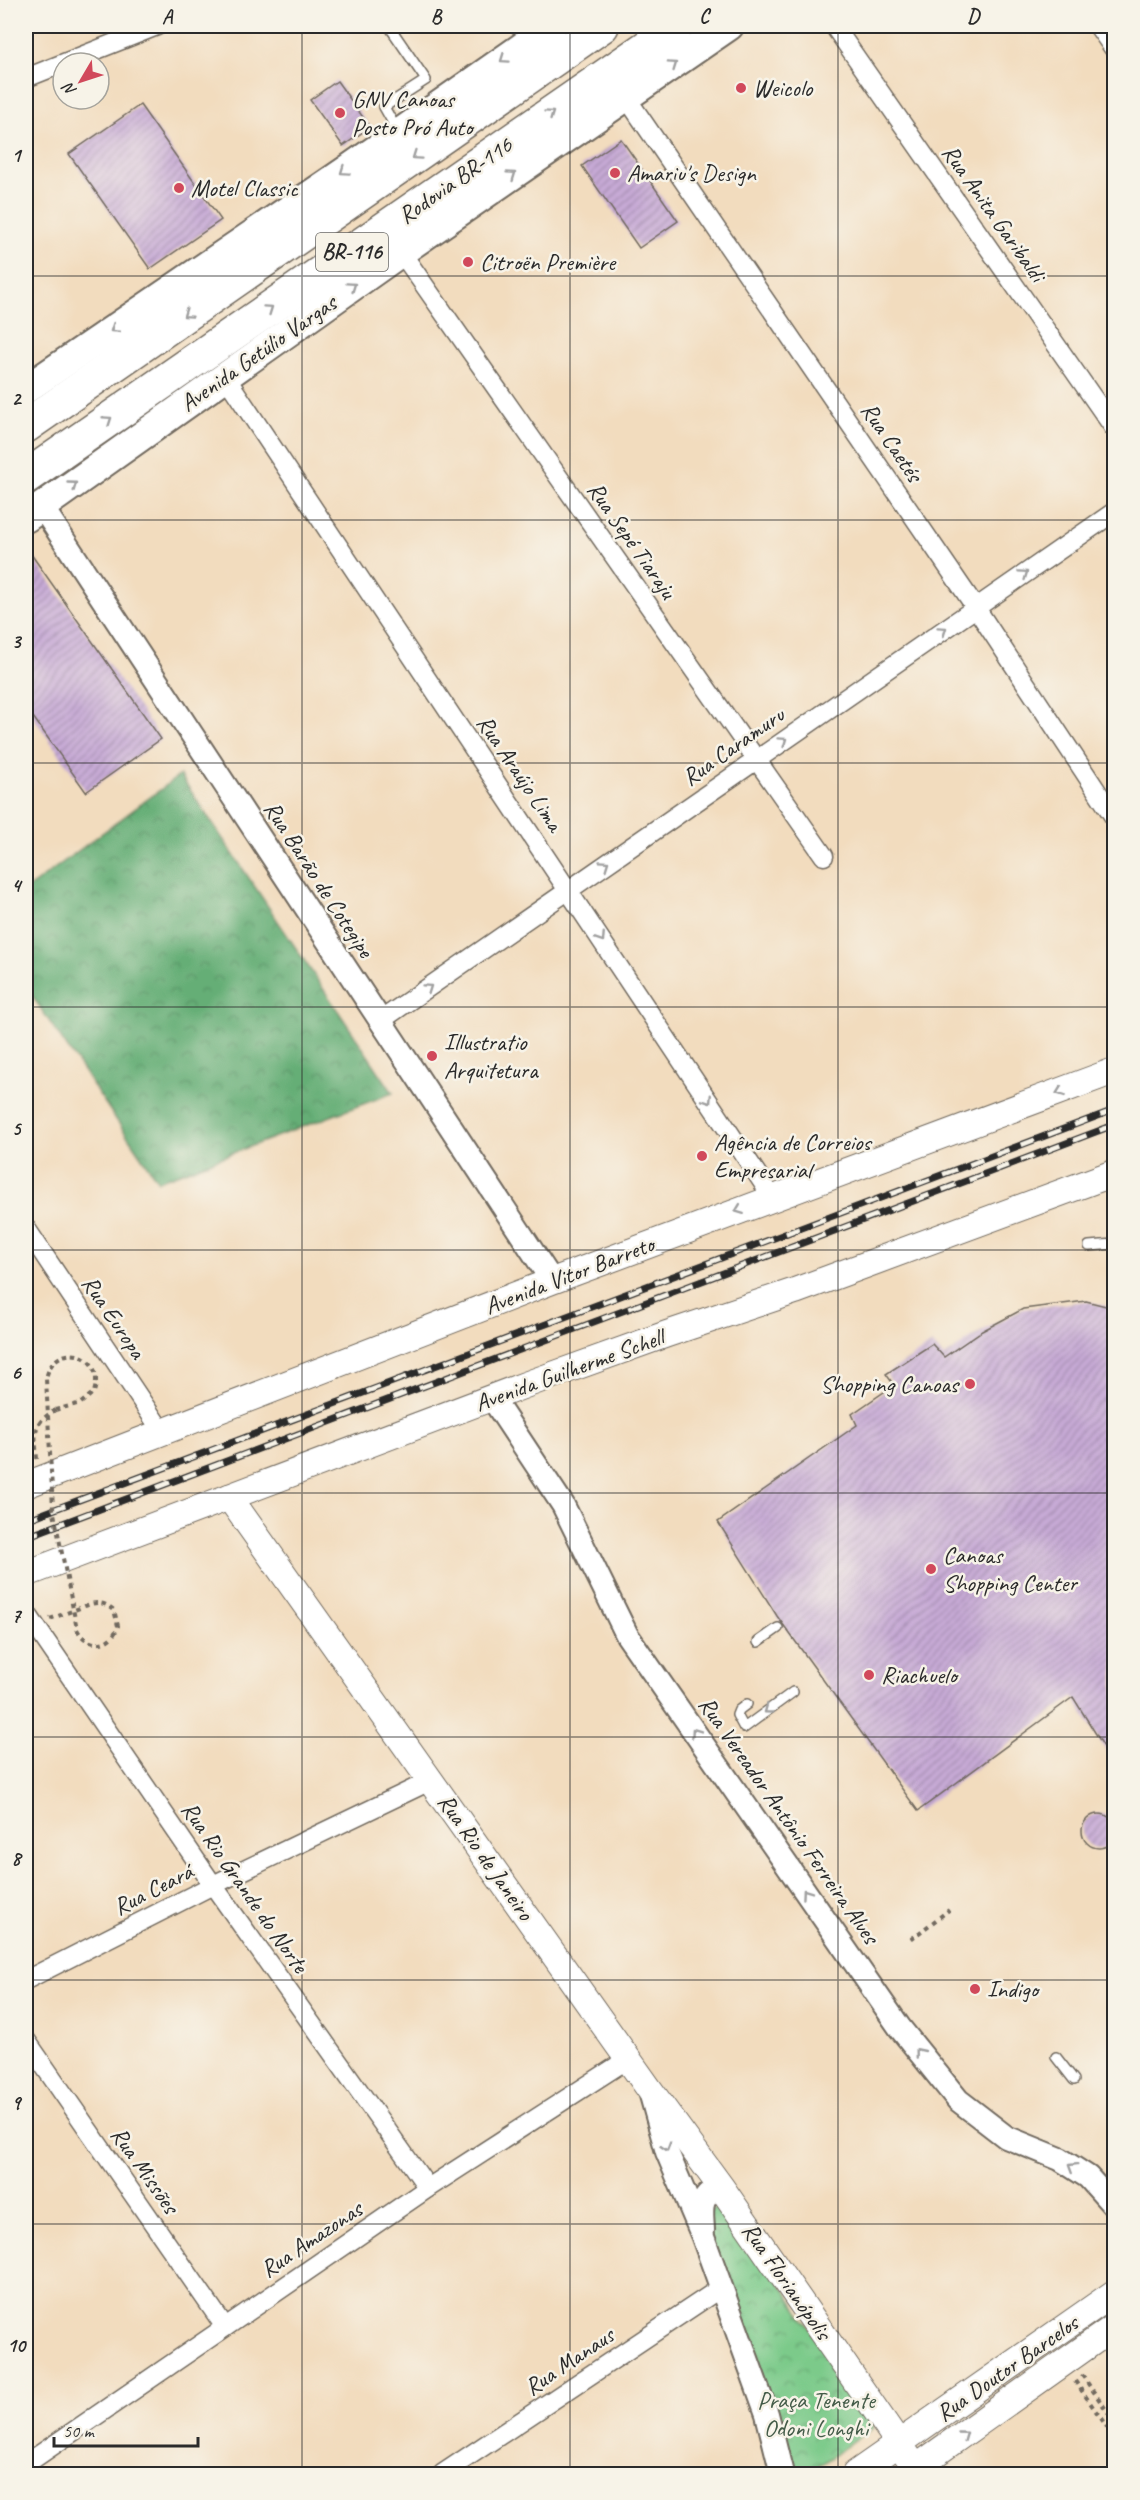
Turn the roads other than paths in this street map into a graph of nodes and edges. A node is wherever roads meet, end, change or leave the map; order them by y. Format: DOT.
graph roads {
  1 [pos="157,26"];
  2 [pos="389,26"];
  3 [pos="552,26"];
  4 [pos="602,26"];
  5 [pos="677,26"];
  6 [pos="729,26"];
  7 [pos="834,26"];
  8 [pos="1098,26"];
  9 [pos="1114,49"];
  10 [pos="26,78"];
  11 [pos="626,98"];
  12 [pos="399,133"];
  13 [pos="401,252"];
  14 [pos="225,376"];
  15 [pos="26,389"];
  16 [pos="26,426"];
  17 [pos="1114,428"];
  18 [pos="26,477"];
  19 [pos="1114,512"];
  20 [pos="34,513"];
  21 [pos="976,608"];
  22 [pos="757,759"];
  23 [pos="1114,817"];
  24 [pos="824,856"];
  25 [pos="568,889"];
  26 [pos="380,1021"];
  27 [pos="1114,1071"];
  28 [pos="1114,1173"];
  29 [pos="773,1198"];
  30 [pos="26,1228"];
  31 [pos="1114,1244"];
  32 [pos="1089,1246"];
  33 [pos="552,1281"];
  34 [pos="492,1398"];
  35 [pos="163,1433"];
  36 [pos="32,1483"];
  37 [pos="229,1497"];
  38 [pos="26,1575"];
  39 [pos="30,1618"];
  40 [pos="778,1628"];
  41 [pos="758,1642"];
  42 [pos="793,1692"];
  43 [pos="747,1704"];
  44 [pos="432,1780"];
  45 [pos="213,1885"];
  46 [pos="26,1980"];
  47 [pos="26,2040"];
  48 [pos="1056,2057"];
  49 [pos="628,2059"];
  50 [pos="1074,2080"];
  51 [pos="650,2090"];
  52 [pos="721,2187"];
  53 [pos="428,2188"];
  54 [pos="1114,2206"];
  55 [pos="704,2237"];
  56 [pos="722,2287"];
  57 [pos="1114,2293"];
  58 [pos="225,2327"];
  59 [pos="1114,2327"];
  60 [pos="900,2443"];
  61 [pos="26,2464"];
  62 [pos="914,2473"];
  63 [pos="442,2475"];
  64 [pos="782,2475"];
  65 [pos="855,2475"];
  1 -- 10 [label="street"];
  2 -- 12 [label="lane"];
  3 -- 12 [label="main road, one-way"];
  4 -- 16 [label="highway, Rodovia BR-116 / BR-116, one-way"];
  18 -- 5 [label="highway, Rodovia BR-116 / BR-116, one-way"];
  11 -- 6 [label="main road, Avenida Getúlio Vargas, one-way"];
  7 -- 17 [label="street, Rua Anita Garibaldi"];
  8 -- 9 [label="street"];
  13 -- 11 [label="main road, Avenida Getúlio Vargas, one-way"];
  11 -- 21 [label="street, Rua Caetés"];
  12 -- 15 [label="main road, one-way"];
  14 -- 13 [label="main road, Avenida Getúlio Vargas, one-way"];
  13 -- 22 [label="street, Rua Sepé Tiaraju"];
  20 -- 14 [label="main road, Avenida Getúlio Vargas, one-way"];
  14 -- 25 [label="street, Rua Araújo Lima"];
  21 -- 19 [label="street, Rua Caramuru, one-way"];
  20 -- 26 [label="street, Rua Barão de Cotegipe"];
  22 -- 21 [label="street, Rua Caramuru, one-way"];
  21 -- 23 [label="street, Rua Caetés"];
  22 -- 24 [label="street, Rua Sepé Tiaraju"];
  25 -- 22 [label="street, Rua Caramuru, one-way"];
  26 -- 25 [label="street, Rua Caramuru, one-way"];
  25 -- 29 [label="street, Rua Araújo Lima, one-way"];
  26 -- 33 [label="street, Rua Barão de Cotegipe"];
  27 -- 29 [label="main road, Avenida Vitor Barreto, one-way"];
  28 -- 34 [label="main road, Avenida Guilherme Schell"];
  29 -- 33 [label="main road, Avenida Vitor Barreto, one-way"];
  30 -- 35 [label="street, Rua Europa"];
  31 -- 32 [label="lane"];
  33 -- 35 [label="main road, Avenida Vitor Barreto"];
  34 -- 37 [label="main road, Avenida Guilherme Schell"];
  54 -- 34 [label="street, Rua Vereador Antônio Ferreira Alves, one-way"];
  35 -- 36 [label="main road, Avenida Vitor Barreto"];
  37 -- 38 [label="main road, Avenida Guilherme Schell"];
  37 -- 44 [label="main road, Rua Rio de Janeiro"];
  39 -- 45 [label="street, Rua Rio Grande do Norte"];
  40 -- 41 [label="lane"];
  42 -- 43 [label="lane, one-way"];
  44 -- 45 [label="street, Rua Ceará"];
  44 -- 49 [label="main road, Rua Rio de Janeiro"];
  45 -- 46 [label="street, Rua Ceará"];
  45 -- 53 [label="street, Rua Rio Grande do Norte"];
  47 -- 58 [label="street, Rua Missões"];
  48 -- 50 [label="lane"];
  49 -- 51 [label="main road, Rua Rio de Janeiro"];
  49 -- 53 [label="street, Rua Amazonas"];
  51 -- 52 [label="main road, Rua Florianópolis"];
  51 -- 55 [label="street, Rua Rio de Janeiro, one-way"];
  52 -- 55 [label="street, Rua Rio de Janeiro"];
  52 -- 60 [label="main road, Rua Florianópolis"];
  53 -- 58 [label="street, Rua Amazonas"];
  55 -- 56 [label="street, Rua Rio de Janeiro"];
  56 -- 63 [label="street, Rua Manaus"];
  56 -- 64 [label="street, Rua Rio de Janeiro"];
  57 -- 60 [label="main road, Rua Doutor Barcelos"];
  58 -- 61 [label="street, Rua Amazonas"];
  62 -- 59 [label="main road, Rua Doutor Barcelos, one-way"];
  60 -- 62 [label="main road, Rua Florianópolis"];
  60 -- 65 [label="main road, Rua Doutor Barcelos"];
}
